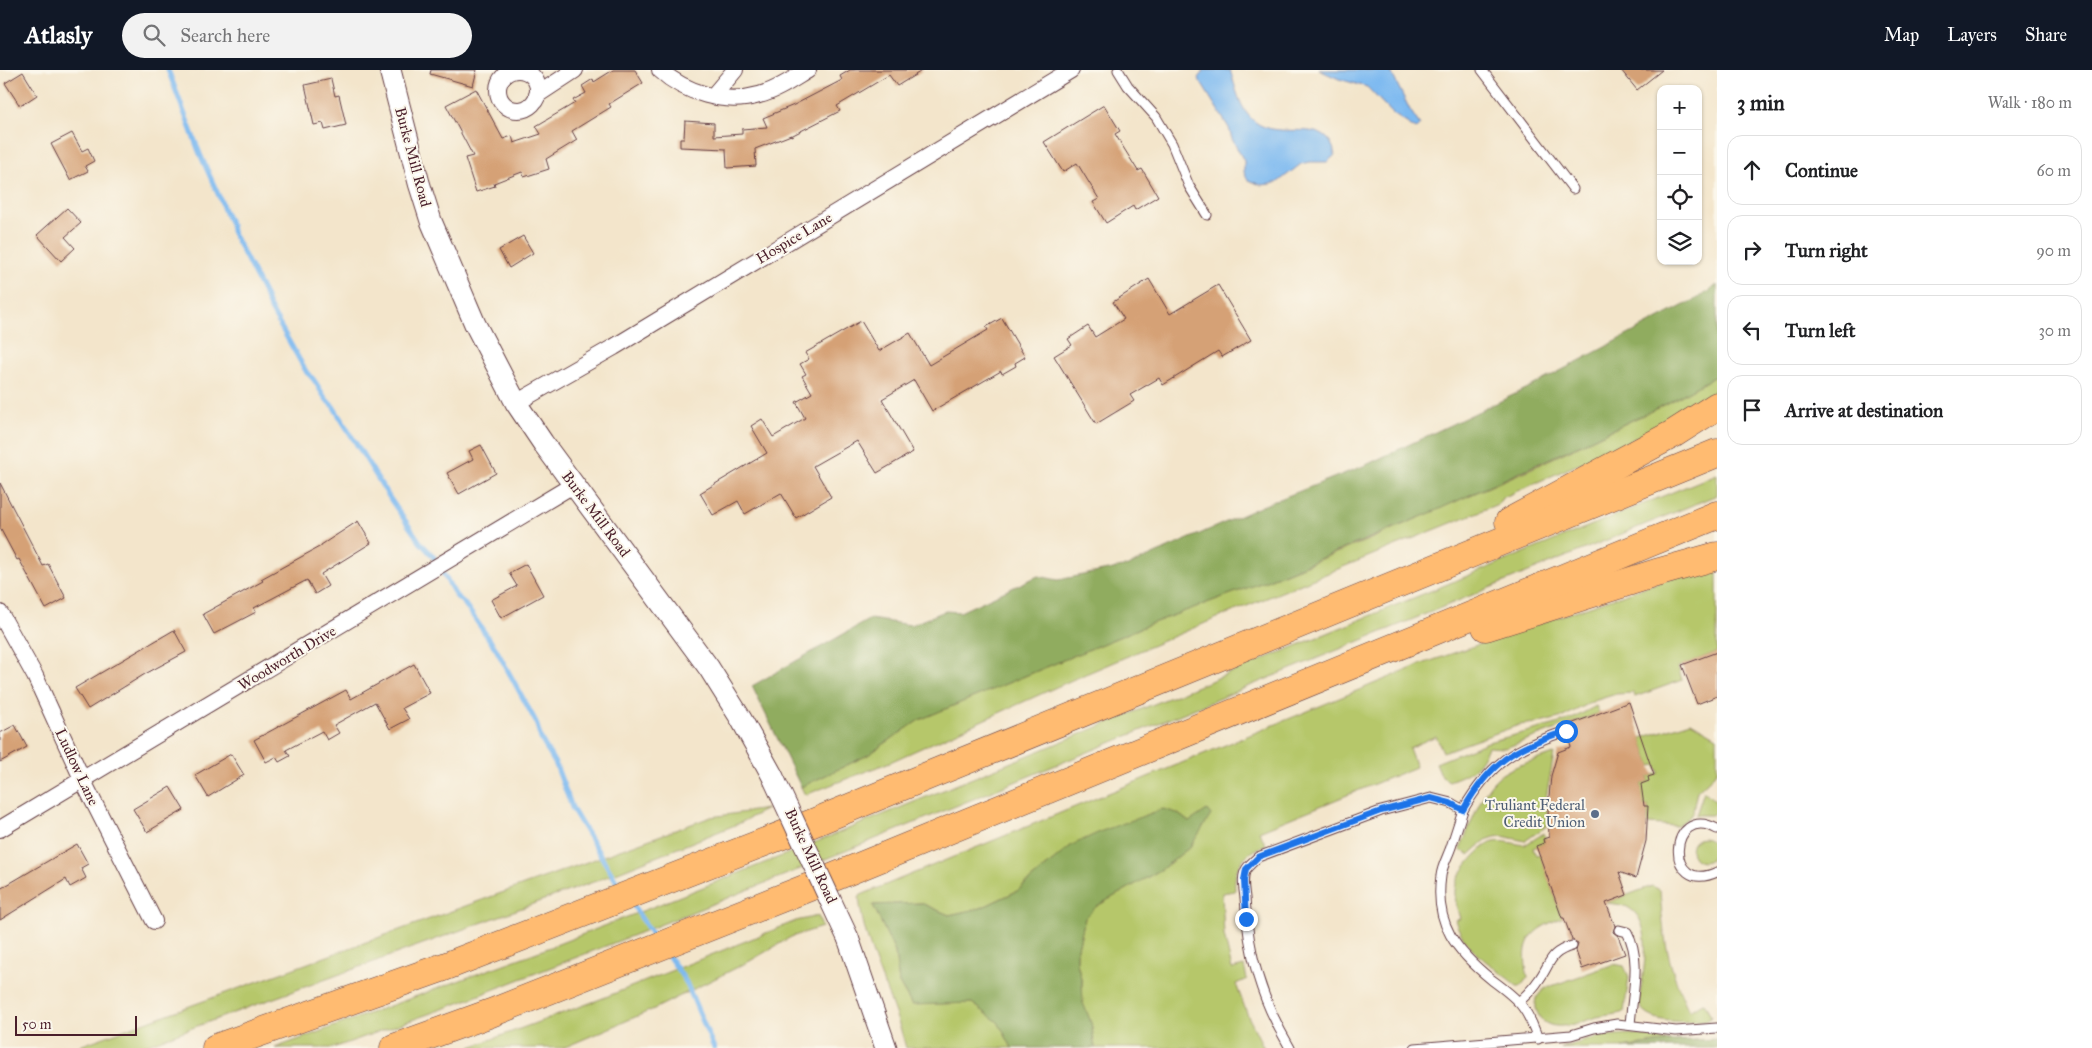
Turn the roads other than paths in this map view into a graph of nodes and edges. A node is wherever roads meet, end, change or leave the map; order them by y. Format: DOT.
graph roads {
  1 [pos="390,70"];
  2 [pos="575,70"];
  3 [pos="660,70"];
  4 [pos="735,70"];
  5 [pos="1071,70"];
  6 [pos="1118,70"];
  7 [pos="1482,70"];
  8 [pos="801,72"];
  9 [pos="537,95"];
  10 [pos="713,96"];
  11 [pos="1573,189"];
  12 [pos="1206,215"];
  13 [pos="516,403"];
  14 [pos="1717,406"];
  15 [pos="1717,453"];
  16 [pos="573,485"];
  17 [pos="1717,515"];
  18 [pos="1717,556"];
  19 [pos="1389,588"];
  20 [pos="0,613"];
  21 [pos="1291,689"];
  22 [pos="1566,731"];
  23 [pos="83,781"];
  24 [pos="1463,810"];
  25 [pos="0,829"];
  26 [pos="1717,829"];
  27 [pos="1717,872"];
  28 [pos="154,921"];
  29 [pos="1619,930"];
  30 [pos="1572,946"];
  31 [pos="1520,1002"];
  32 [pos="1630,1025"];
  33 [pos="1717,1028"];
  34 [pos="1538,1038"];
  35 [pos="216,1048"];
  36 [pos="394,1048"];
  37 [pos="886,1048"];
  38 [pos="1290,1048"];
  39 [pos="1415,1048"];
  1 -- 13 [label="street, Burke Mill Road"];
  2 -- 9 [label="street"];
  3 -- 10 [label="street"];
  4 -- 10 [label="street"];
  5 -- 13 [label="street, Hospice Lane"];
  6 -- 12 [label="lane"];
  7 -- 11 [label="lane"];
  8 -- 10 [label="street"];
  13 -- 16 [label="street, Burke Mill Road"];
  14 -- 19 [label="highway"];
  15 -- 19 [label="highway"];
  16 -- 23 [label="street, Woodworth Drive"];
  16 -- 37 [label="street, Burke Mill Road, bridge"];
  17 -- 21 [label="highway"];
  18 -- 21 [label="highway"];
  19 -- 35 [label="highway"];
  20 -- 23 [label="street, Ludlow Lane"];
  21 -- 36 [label="highway"];
  22 -- 24 [label="lane"];
  23 -- 25 [label="street, Woodworth Drive"];
  23 -- 28 [label="street, Ludlow Lane"];
  24 -- 31 [label="lane"];
  24 -- 38 [label="lane"];
  26 -- 27 [label="lane"];
  29 -- 32 [label="lane"];
  30 -- 31 [label="lane"];
  31 -- 34 [label="lane"];
  32 -- 33 [label="lane"];
  32 -- 34 [label="lane"];
  34 -- 39 [label="lane"];
}
